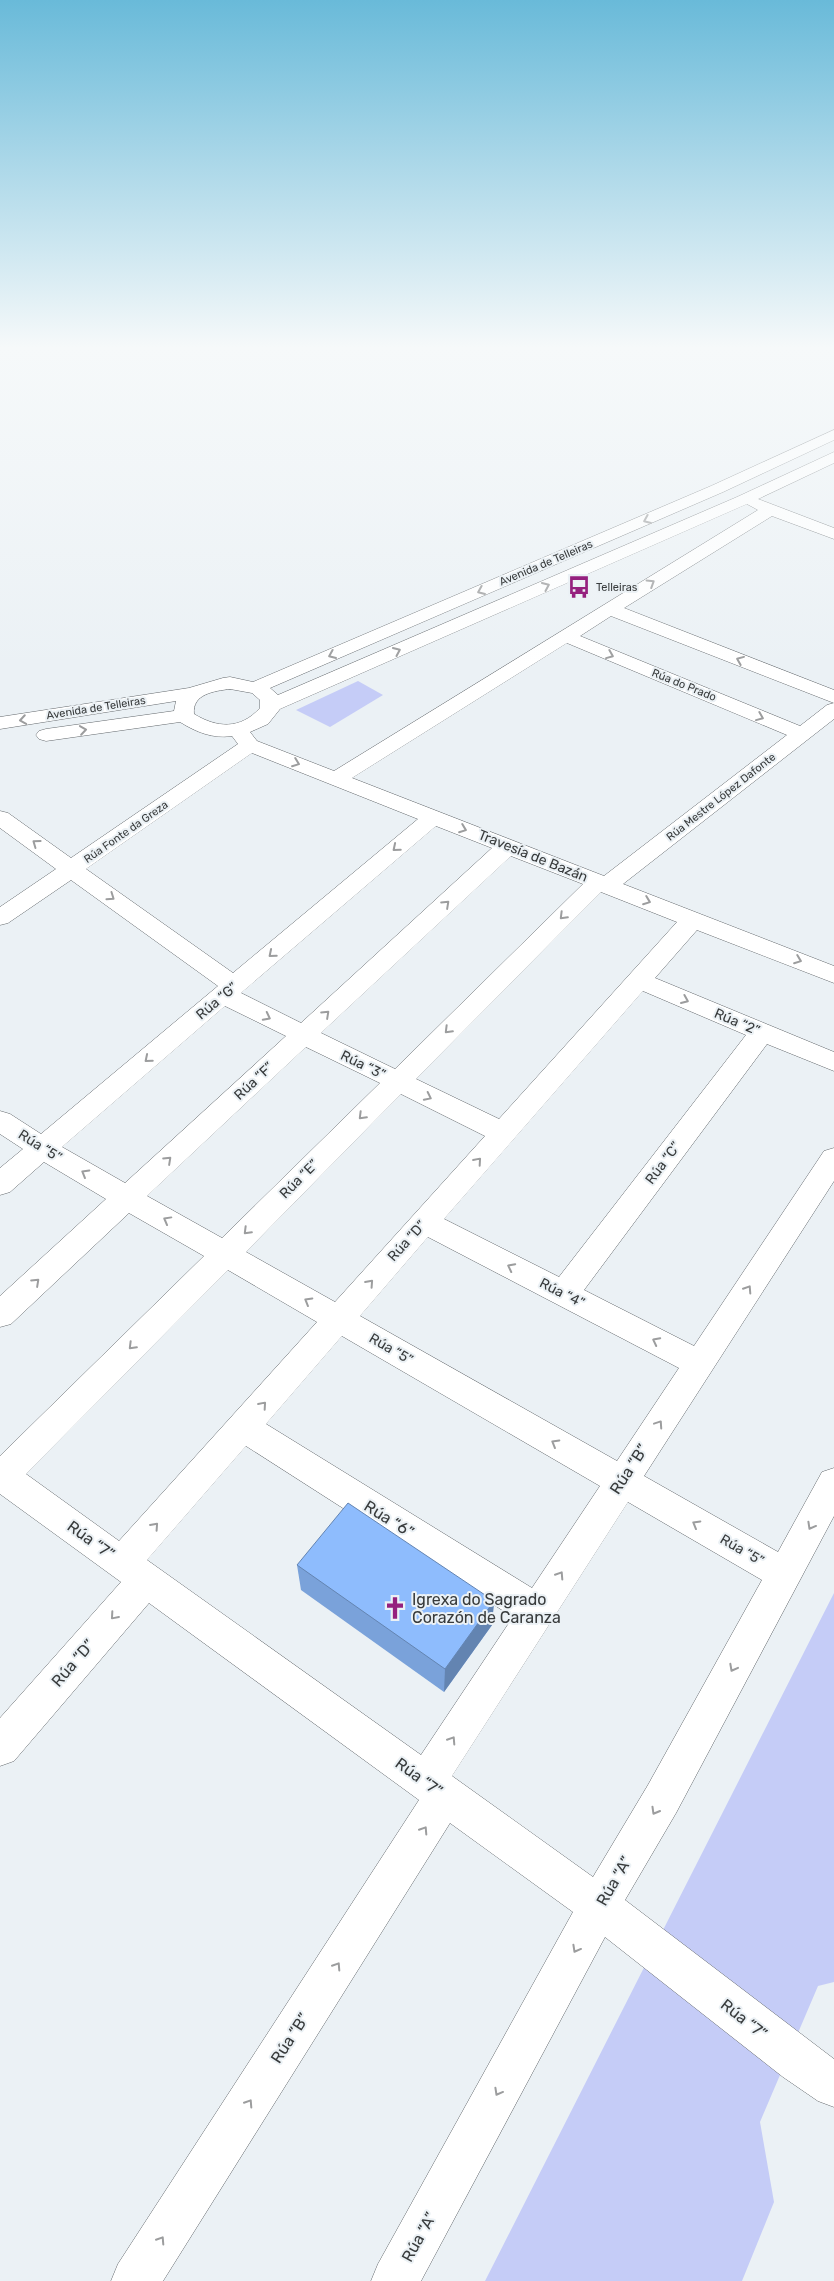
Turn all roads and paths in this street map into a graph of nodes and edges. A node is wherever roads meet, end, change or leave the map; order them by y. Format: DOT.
graph roads {
  1 [pos="788,455"];
  2 [pos="834,457"];
  3 [pos="743,500"];
  4 [pos="770,510"];
  5 [pos="834,534"];
  6 [pos="610,608"];
  7 [pos="565,636"];
  8 [pos="257,687"];
  9 [pos="192,694"];
  10 [pos="834,697"];
  11 [pos="272,705"];
  12 [pos="834,709"];
  13 [pos="184,716"];
  14 [pos="0,724"];
  15 [pos="802,734"];
  16 [pos="244,737"];
  17 [pos="0,742"];
  18 [pos="335,778"];
  19 [pos="433,817"];
  20 [pos="0,818"];
  21 [pos="508,846"];
  22 [pos="72,869"];
  23 [pos="602,884"];
  24 [pos="0,918"];
  25 [pos="693,919"];
  26 [pos="834,975"];
  27 [pos="640,981"];
  28 [pos="229,991"];
  29 [pos="762,1032"];
  30 [pos="303,1035"];
  31 [pos="834,1062"];
  32 [pos="396,1081"];
  33 [pos="0,1121"];
  34 [pos="503,1133"];
  35 [pos="42,1148"];
  36 [pos="834,1158"];
  37 [pos="0,1184"];
  38 [pos="127,1198"];
  39 [pos="424,1222"];
  40 [pos="225,1253"];
  41 [pos="564,1294"];
  42 [pos="0,1315"];
  43 [pos="338,1319"];
  44 [pos="699,1364"];
  45 [pos="243,1427"];
  46 [pos="1,1476"];
  47 [pos="621,1481"];
  48 [pos="834,1483"];
  49 [pos="134,1571"];
  50 [pos="784,1574"];
  51 [pos="536,1611"];
  52 [pos="0,1747"];
  53 [pos="435,1788"];
  54 [pos="599,1906"];
  55 [pos="834,2085"];
  56 [pos="135,2281"];
  57 [pos="395,2281"];
  1 -- 8 [label="street, Avenida de Telleiras, one-way"];
  2 -- 3 [label="street, Avenida de Telleiras"];
  3 -- 4 [label="street"];
  11 -- 3 [label="street, Avenida de Telleiras, one-way"];
  4 -- 5 [label="street"];
  6 -- 4 [label="street, one-way"];
  6 -- 7 [label="street"];
  10 -- 6 [label="street, one-way"];
  7 -- 15 [label="street, Rúa do Prado, one-way"];
  7 -- 18 [label="street"];
  8 -- 9 [label="street, Avenida de Telleiras"];
  8 -- 11 [label="street"];
  9 -- 13 [label="street"];
  9 -- 14 [label="street, Avenida de Telleiras, one-way"];
  11 -- 16 [label="street"];
  12 -- 15 [label="street, Rúa Mestre López Dafonte"];
  13 -- 16 [label="street"];
  17 -- 13 [label="street, Avenida de Telleiras, one-way"];
  15 -- 23 [label="street, Rúa Mestre López Dafonte"];
  16 -- 18 [label="street, Travesía de Bazán, one-way"];
  16 -- 22 [label="street, Rúa Fonte da Greza"];
  18 -- 19 [label="street, Travesía de Bazán"];
  19 -- 21 [label="street, Travesía de Bazán, one-way"];
  19 -- 28 [label="street, Rúa “G”, one-way"];
  22 -- 20 [label="street, Rúa “3”, one-way"];
  21 -- 23 [label="street, Travesía de Bazán"];
  30 -- 21 [label="street, Rúa “F”, one-way"];
  22 -- 24 [label="street, Rúa Fonte da Greza"];
  22 -- 28 [label="street, Rúa “3”, one-way"];
  23 -- 25 [label="street, Travesía de Bazán, one-way"];
  23 -- 32 [label="street, Rúa “E”, one-way"];
  25 -- 26 [label="street, Travesía de Bazán, one-way"];
  25 -- 27 [label="street, Rúa “D”"];
  27 -- 29 [label="street, Rúa “2”, one-way"];
  27 -- 34 [label="street, Rúa “D”"];
  28 -- 30 [label="street, Rúa “3”, one-way"];
  28 -- 35 [label="street, Rúa “G”, one-way"];
  29 -- 31 [label="street, Rúa “2”"];
  29 -- 41 [label="street, Rúa “C”"];
  30 -- 32 [label="street, Rúa “3”"];
  38 -- 30 [label="street, Rúa “F”, one-way"];
  32 -- 34 [label="street, Rúa “3”, one-way"];
  32 -- 40 [label="street, Rúa “E”, one-way"];
  33 -- 35 [label="street, Rúa “5”"];
  39 -- 34 [label="street, Rúa “D”, one-way"];
  35 -- 37 [label="street, Rúa “G”"];
  38 -- 35 [label="street, Rúa “5”, one-way"];
  44 -- 36 [label="street, Rúa “B”, one-way"];
  40 -- 38 [label="street, Rúa “5”, one-way"];
  42 -- 38 [label="street, Rúa “F”, one-way"];
  41 -- 39 [label="street, Rúa “4”, one-way"];
  43 -- 39 [label="street, Rúa “D”, one-way"];
  43 -- 40 [label="street, Rúa “5”, one-way"];
  40 -- 46 [label="street, Rúa “E”, one-way"];
  44 -- 41 [label="street, Rúa “4”, one-way"];
  45 -- 43 [label="street, Rúa “D”, one-way"];
  47 -- 43 [label="street, Rúa “5”, one-way"];
  47 -- 44 [label="street, Rúa “B”, one-way"];
  49 -- 45 [label="street, Rúa “D”, one-way"];
  45 -- 51 [label="street, Rúa “6”"];
  46 -- 49 [label="street, Rúa “7”"];
  50 -- 47 [label="street, Rúa “5”, one-way"];
  51 -- 47 [label="street, Rúa “B”, one-way"];
  48 -- 50 [label="street, Rúa “A”, one-way"];
  49 -- 52 [label="street, Rúa “D”, one-way"];
  49 -- 53 [label="street, Rúa “7”"];
  50 -- 54 [label="street, Rúa “A”, one-way"];
  53 -- 51 [label="street, Rúa “B”, one-way"];
  53 -- 54 [label="street, Rúa “7”"];
  56 -- 53 [label="street, Rúa “B”, one-way"];
  54 -- 55 [label="street, Rúa “7”"];
  54 -- 57 [label="street, Rúa “A”, one-way"];
}
